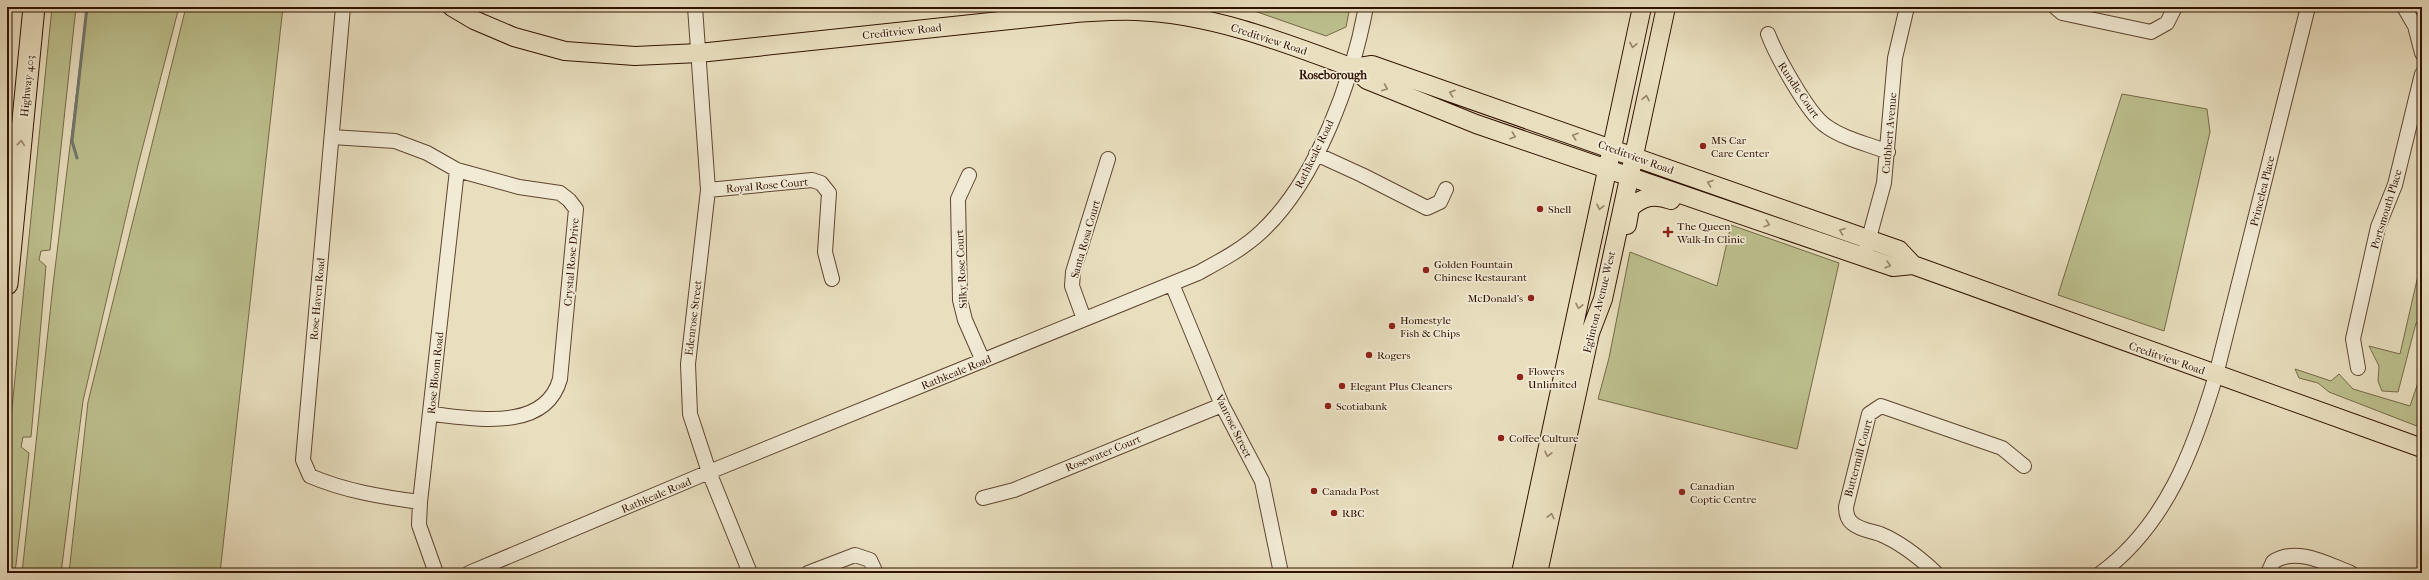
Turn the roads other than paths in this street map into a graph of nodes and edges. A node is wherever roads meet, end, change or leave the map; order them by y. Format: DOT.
graph roads {
  1 [pos="34,7"];
  2 [pos="343,7"];
  3 [pos="452,7"];
  4 [pos="695,7"];
  5 [pos="1366,7"];
  6 [pos="1642,7"];
  7 [pos="1666,7"];
  8 [pos="1907,7"];
  9 [pos="2056,7"];
  10 [pos="2175,7"];
  11 [pos="2308,7"];
  12 [pos="2404,7"];
  13 [pos="1768,34"];
  14 [pos="699,53"];
  15 [pos="2422,53"];
  16 [pos="1352,68"];
  17 [pos="2422,74"];
  18 [pos="332,137"];
  19 [pos="1612,148"];
  20 [pos="1888,152"];
  21 [pos="1316,154"];
  22 [pos="1634,156"];
  23 [pos="1108,159"];
  24 [pos="1608,169"];
  25 [pos="456,170"];
  26 [pos="969,175"];
  27 [pos="1629,177"];
  28 [pos="1446,189"];
  29 [pos="708,190"];
  30 [pos="1722,210"];
  31 [pos="1866,249"];
  32 [pos="1612,255"];
  33 [pos="832,279"];
  34 [pos="7,284"];
  35 [pos="1172,284"];
  36 [pos="1084,319"];
  37 [pos="983,361"];
  38 [pos="2358,368"];
  39 [pos="2216,375"];
  40 [pos="1222,405"];
  41 [pos="431,414"];
  42 [pos="2422,448"];
  43 [pos="2024,466"];
  44 [pos="709,472"];
  45 [pos="983,498"];
  46 [pos="420,502"];
  47 [pos="436,573"];
  48 [pos="469,573"];
  49 [pos="750,573"];
  50 [pos="808,573"];
  51 [pos="876,573"];
  52 [pos="1281,573"];
  53 [pos="1521,573"];
  54 [pos="1538,573"];
  55 [pos="1936,573"];
  56 [pos="2101,573"];
  57 [pos="2268,573"];
  58 [pos="2351,573"];
  34 -- 1 [label="highway, Highway 403, one-way"];
  2 -- 18 [label="street, Rose Haven Road"];
  3 -- 14 [label="main road, Creditview Road"];
  4 -- 14 [label="street, Edenrose Street"];
  5 -- 16 [label="street, Rathkeale Road"];
  6 -- 19 [label="main road, Eglinton Avenue West, one-way"];
  22 -- 7 [label="main road, Eglinton Avenue West, one-way"];
  8 -- 20 [label="street, Cuthbert Avenue"];
  9 -- 10 [label="street"];
  11 -- 39 [label="street, Princelea Place"];
  12 -- 15 [label="street"];
  13 -- 20 [label="street, Rundle Court"];
  14 -- 16 [label="main road, Creditview Road"];
  14 -- 29 [label="street, Edenrose Street"];
  19 -- 16 [label="main road, Creditview Road, one-way"];
  16 -- 21 [label="street, Rathkeale Road"];
  16 -- 24 [label="main road, Creditview Road, one-way"];
  17 -- 38 [label="street, Portsmouth Place"];
  18 -- 25 [label="street, Crystal Rose Drive"];
  18 -- 46 [label="street, Rose Haven Road"];
  19 -- 22 [label="main road, Creditview Road"];
  19 -- 24 [label="main road, Eglinton Avenue West"];
  20 -- 31 [label="street, Cuthbert Avenue"];
  21 -- 28 [label="street"];
  21 -- 35 [label="street, Rathkeale Road"];
  22 -- 27 [label="main road, Eglinton Avenue West"];
  31 -- 22 [label="main road, Creditview Road, one-way"];
  23 -- 36 [label="street, Santa Rosa Court"];
  24 -- 27 [label="main road, Creditview Road"];
  24 -- 53 [label="main road, Eglinton Avenue West, one-way"];
  25 -- 41 [label="street, Rose Bloom Road"];
  25 -- 41 [label="street, Crystal Rose Drive"];
  26 -- 37 [label="street, Silky Rose Court"];
  27 -- 30 [label="main road, Creditview Road"];
  27 -- 32 [label="main road, Eglinton Avenue West"];
  29 -- 33 [label="street, Royal Rose Court"];
  29 -- 44 [label="street, Edenrose Street"];
  30 -- 31 [label="main road, Creditview Road, one-way"];
  30 -- 32 [label="main road"];
  31 -- 39 [label="main road, Creditview Road"];
  54 -- 32 [label="main road, Eglinton Avenue West, one-way"];
  35 -- 36 [label="street, Rathkeale Road"];
  35 -- 40 [label="street, Vanrose Street"];
  36 -- 37 [label="street, Rathkeale Road"];
  37 -- 44 [label="street, Rathkeale Road"];
  39 -- 42 [label="main road, Creditview Road"];
  39 -- 56 [label="street, Princelea Place"];
  40 -- 45 [label="street, Rosewater Court"];
  40 -- 52 [label="street, Vanrose Street"];
  41 -- 46 [label="street, Rose Bloom Road"];
  43 -- 55 [label="street, Buttermill Court"];
  44 -- 48 [label="street, Rathkeale Road"];
  44 -- 49 [label="street, Edenrose Street"];
  46 -- 47 [label="street, Rose Bloom Road"];
  50 -- 51 [label="street"];
  57 -- 58 [label="street"];
}
